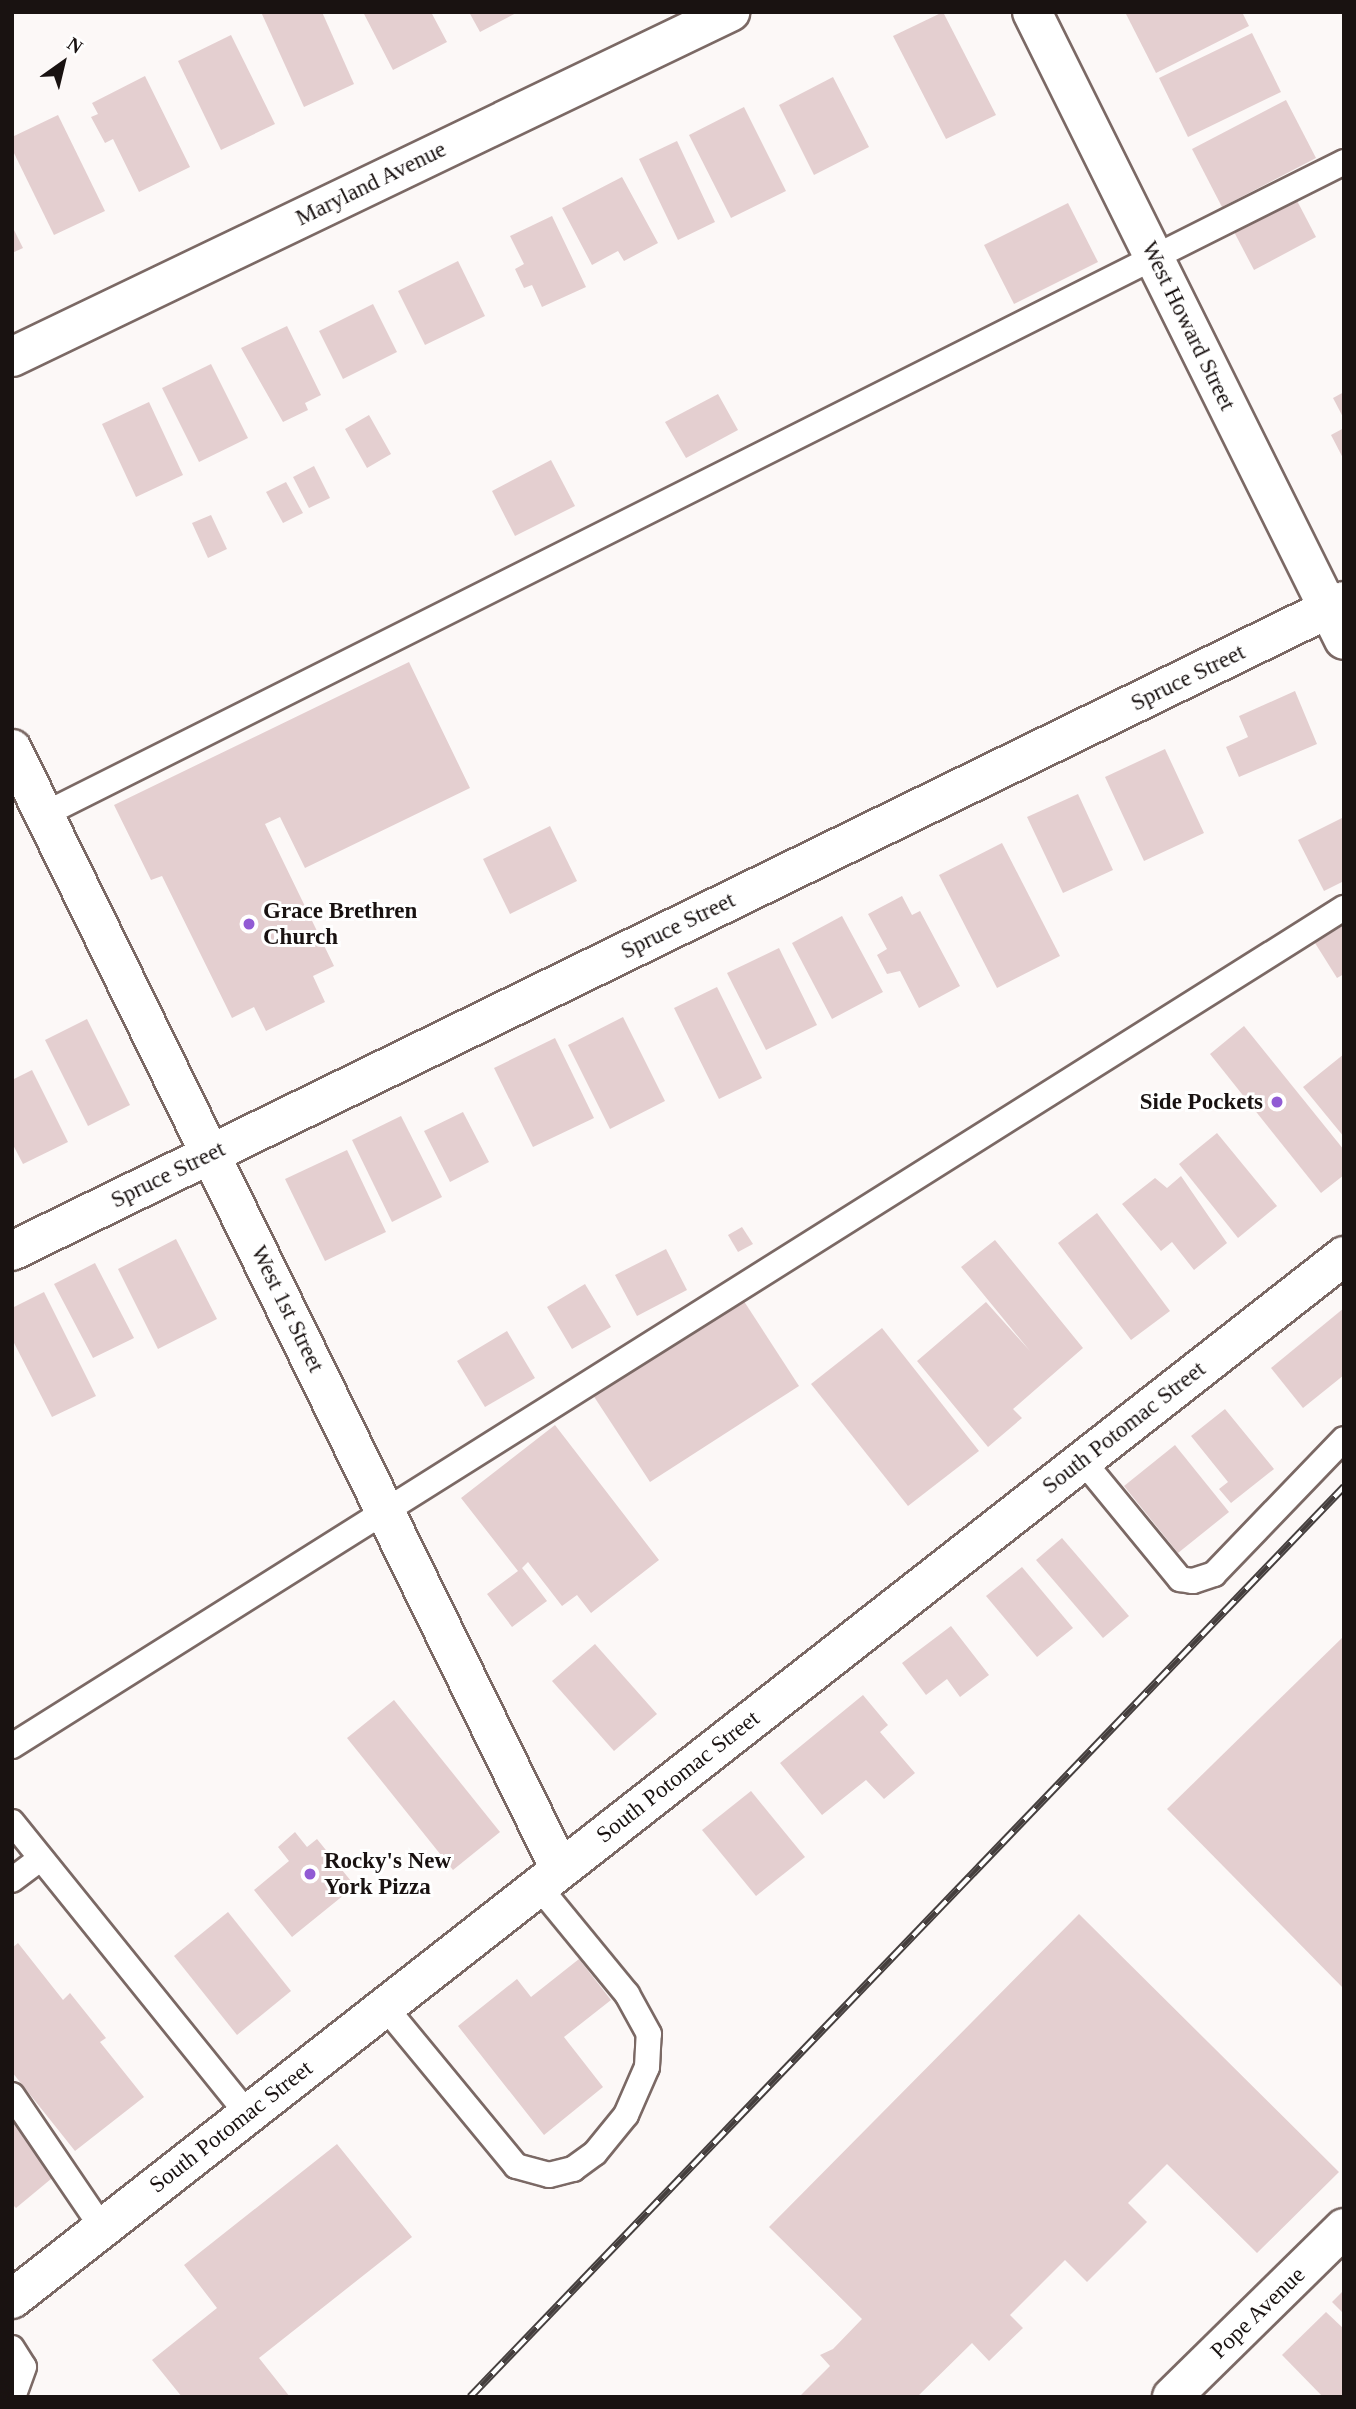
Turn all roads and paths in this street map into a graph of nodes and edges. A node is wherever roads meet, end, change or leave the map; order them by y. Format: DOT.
graph roads {
  1 [pos="730,12"];
  2 [pos="1032,12"];
  3 [pos="1344,162"];
  4 [pos="1153,255"];
  5 [pos="12,356"];
  6 [pos="1339,617"];
  7 [pos="12,749"];
  8 [pos="30,804"];
  9 [pos="1344,908"];
  10 [pos="211,1154"];
  11 [pos="12,1251"];
  12 [pos="1344,1256"];
  13 [pos="1344,1439"];
  14 [pos="1083,1461"];
  15 [pos="384,1509"];
  16 [pos="12,1746"];
  17 [pos="12,1822"];
  18 [pos="41,1858"];
  19 [pos="550,1878"];
  20 [pos="12,1880"];
  21 [pos="385,2007"];
  22 [pos="12,2095"];
  23 [pos="248,2115"];
  24 [pos="101,2226"];
  25 [pos="1344,2228"];
  26 [pos="12,2299"];
  27 [pos="12,2348"];
  28 [pos="13,2397"];
  29 [pos="1172,2397"];
  1 -- 5 [label="street, Maryland Avenue"];
  2 -- 4 [label="street, West Howard Street"];
  3 -- 4 [label="lane"];
  4 -- 6 [label="street, West Howard Street"];
  4 -- 8 [label="lane"];
  6 -- 10 [label="street, Spruce Street"];
  7 -- 8 [label="street, West 1st Street"];
  8 -- 10 [label="street, West 1st Street"];
  9 -- 15 [label="lane"];
  10 -- 11 [label="street, Spruce Street"];
  10 -- 15 [label="street, West 1st Street"];
  12 -- 14 [label="street, South Potomac Street"];
  13 -- 14 [label="lane"];
  14 -- 19 [label="street, South Potomac Street"];
  15 -- 16 [label="lane"];
  15 -- 19 [label="street, West 1st Street"];
  17 -- 18 [label="lane"];
  18 -- 20 [label="lane"];
  18 -- 23 [label="lane"];
  19 -- 21 [label="street, South Potomac Street"];
  19 -- 21 [label="lane"];
  21 -- 23 [label="street, South Potomac Street"];
  22 -- 24 [label="lane"];
  23 -- 24 [label="street, South Potomac Street"];
  24 -- 26 [label="street, South Potomac Street"];
  25 -- 29 [label="street, Pope Avenue"];
  27 -- 28 [label="lane"];
}
